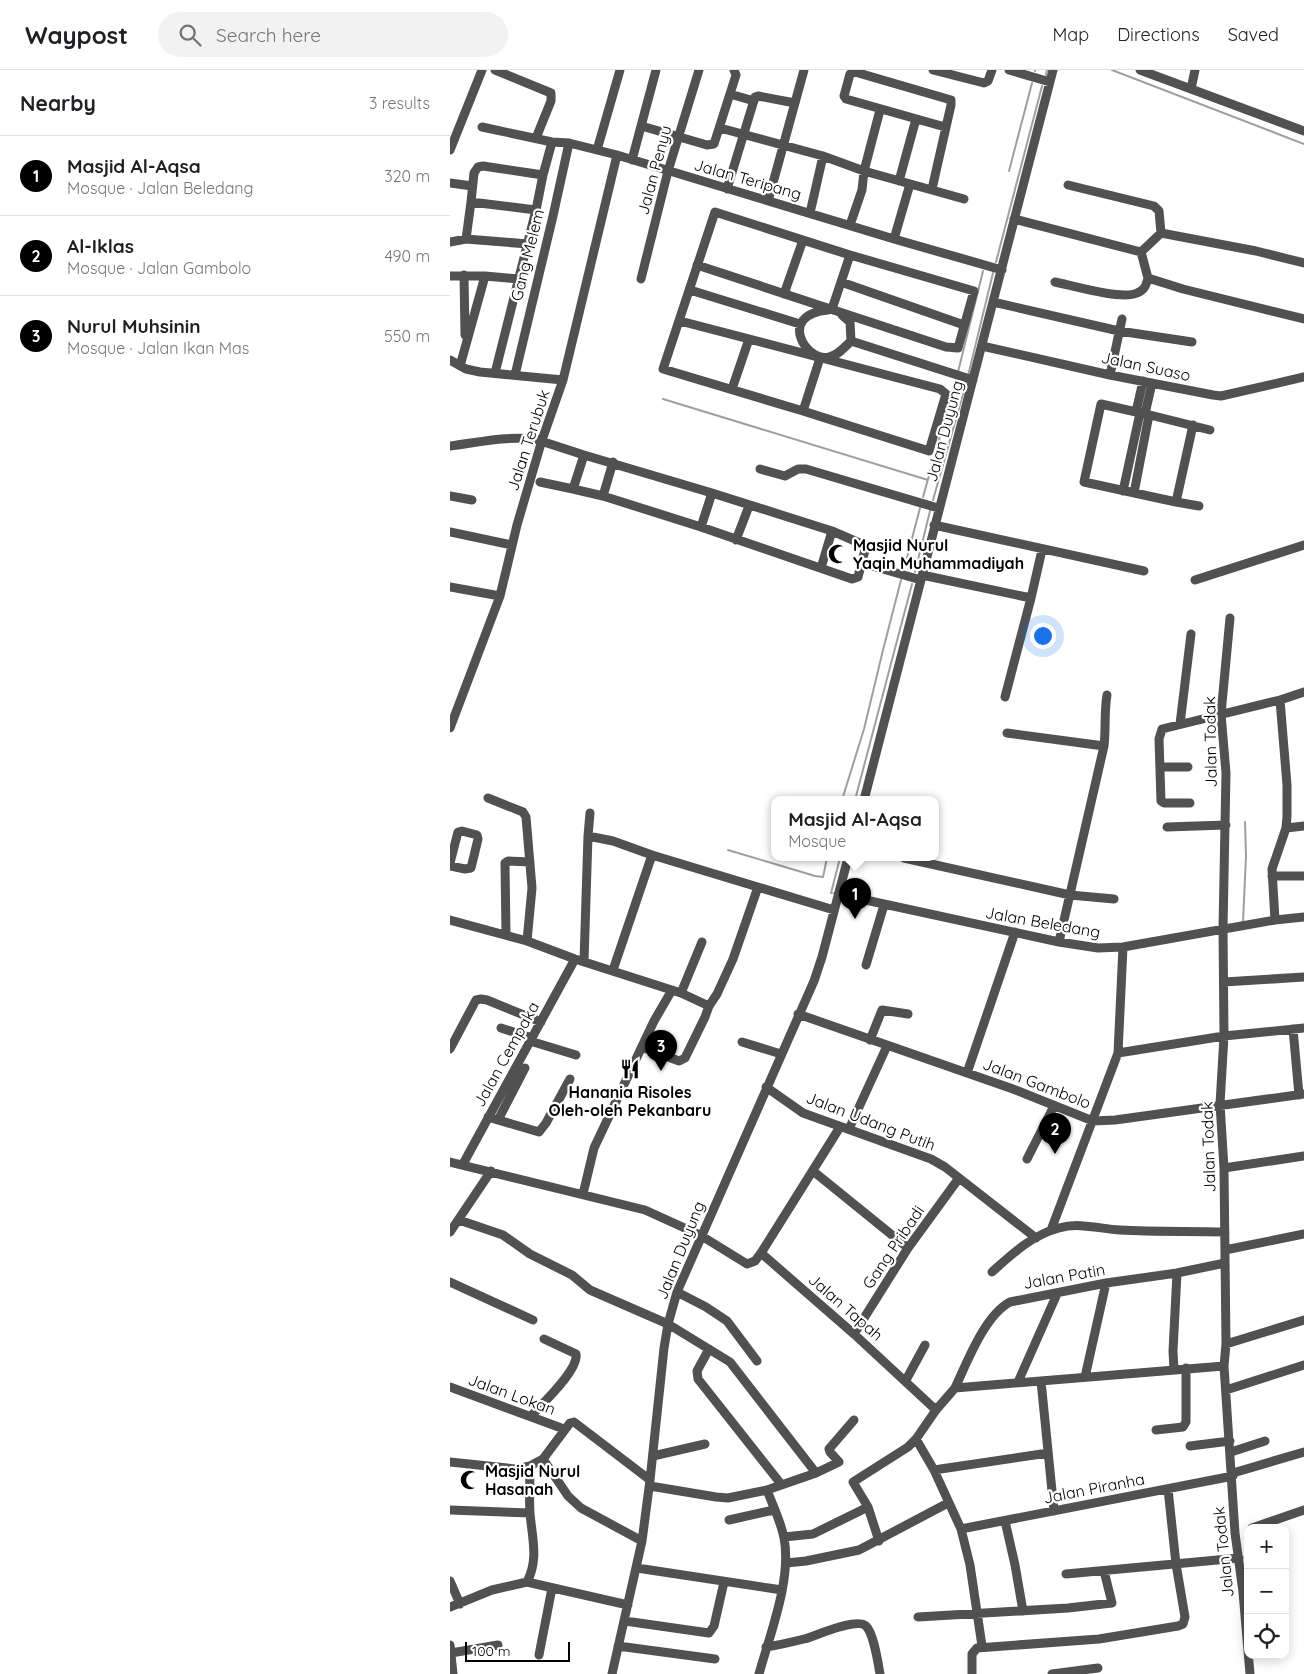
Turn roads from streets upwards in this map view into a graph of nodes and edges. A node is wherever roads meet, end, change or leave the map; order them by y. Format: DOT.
graph roads {
  1 [pos="482,70"];
  2 [pos="495,70"];
  3 [pos="620,70"];
  4 [pos="656,70"];
  5 [pos="699,70"];
  6 [pos="734,70"];
  7 [pos="804,70"];
  8 [pos="932,70"];
  9 [pos="992,70"];
  10 [pos="1008,70"];
  11 [pos="1053,70"];
  12 [pos="1140,70"];
  13 [pos="1195,70"];
  14 [pos="944,72"];
  15 [pos="1050,82"];
  16 [pos="1190,89"];
  17 [pos="730,94"];
  18 [pos="754,101"];
  19 [pos="796,103"];
  20 [pos="880,110"];
  21 [pos="916,119"];
  22 [pos="482,127"];
  23 [pos="645,127"];
  24 [pos="945,127"];
  25 [pos="720,128"];
  26 [pos="1304,131"];
  27 [pos="743,134"];
  28 [pos="678,137"];
  29 [pos="536,138"];
  30 [pos="552,142"];
  31 [pos="569,144"];
  32 [pos="784,146"];
  33 [pos="450,150"];
  34 [pos="597,150"];
  35 [pos="617,155"];
  36 [pos="823,156"];
  37 [pos="632,160"];
  38 [pos="668,171"];
  39 [pos="864,171"];
  40 [pos="543,174"];
  41 [pos="899,181"];
  42 [pos="450,183"];
  43 [pos="910,184"];
  44 [pos="1068,185"];
  45 [pos="472,186"];
  46 [pos="726,189"];
  47 [pos="932,190"];
  48 [pos="964,199"];
  49 [pos="768,201"];
  50 [pos="471,202"];
  51 [pos="536,210"];
  52 [pos="810,213"];
  53 [pos="1014,219"];
  54 [pos="850,225"];
  55 [pos="1161,233"];
  56 [pos="466,239"];
  57 [pos="894,239"];
  58 [pos="803,240"];
  59 [pos="450,242"];
  60 [pos="528,244"];
  61 [pos="1141,252"];
  62 [pos="850,255"];
  63 [pos="1304,263"];
  64 [pos="697,265"];
  65 [pos="1002,270"];
  66 [pos="464,275"];
  67 [pos="450,276"];
  68 [pos="486,276"];
  69 [pos="1148,278"];
  70 [pos="518,279"];
  71 [pos="641,279"];
  72 [pos="841,282"];
  73 [pos="1055,282"];
  74 [pos="690,290"];
  75 [pos="784,294"];
  76 [pos="993,302"];
  77 [pos="832,309"];
  78 [pos="1122,319"];
  79 [pos="1304,319"];
  80 [pos="680,321"];
  81 [pos="800,324"];
  82 [pos="964,325"];
  83 [pos="1119,331"];
  84 [pos="749,339"];
  85 [pos="851,341"];
  86 [pos="465,342"];
  87 [pos="1192,342"];
  88 [pos="982,346"];
  89 [pos="820,358"];
  90 [pos="450,360"];
  91 [pos="460,366"];
  92 [pos="495,373"];
  93 [pos="515,374"];
  94 [pos="1110,375"];
  95 [pos="964,377"];
  96 [pos="1304,377"];
  97 [pos="563,380"];
  98 [pos="1143,381"];
  99 [pos="1152,383"];
  100 [pos="732,390"];
  101 [pos="804,411"];
  102 [pos="1143,414"];
  103 [pos="1193,425"];
  104 [pos="1210,430"];
  105 [pos="544,442"];
  106 [pos="450,446"];
  107 [pos="584,454"];
  108 [pos="613,462"];
  109 [pos="760,469"];
  110 [pos="540,482"];
  111 [pos="573,489"];
  112 [pos="1123,491"];
  113 [pos="712,493"];
  114 [pos="1134,493"];
  115 [pos="450,496"];
  116 [pos="603,496"];
  117 [pos="472,500"];
  118 [pos="1176,502"];
  119 [pos="749,506"];
  120 [pos="1199,506"];
  121 [pos="938,508"];
  122 [pos="934,525"];
  123 [pos="701,527"];
  124 [pos="450,532"];
  125 [pos="832,532"];
  126 [pos="736,540"];
  127 [pos="512,545"];
  128 [pos="1304,545"];
  129 [pos="1042,550"];
  130 [pos="862,563"];
  131 [pos="821,568"];
  132 [pos="1144,571"];
  133 [pos="922,578"];
  134 [pos="1195,580"];
  135 [pos="450,587"];
  136 [pos="500,596"];
  137 [pos="1031,598"];
  138 [pos="1230,618"];
  139 [pos="1191,634"];
  140 [pos="1304,692"];
  141 [pos="1107,695"];
  142 [pos="1005,697"];
  143 [pos="1280,700"];
  144 [pos="1221,714"];
  145 [pos="1180,724"];
  146 [pos="450,728"];
  147 [pos="1007,733"];
  148 [pos="1104,746"];
  149 [pos="1160,767"];
  150 [pos="1188,767"];
  151 [pos="865,796"];
  152 [pos="488,798"];
  153 [pos="1190,803"];
  154 [pos="590,813"];
  155 [pos="1226,825"];
  156 [pos="1304,826"];
  157 [pos="1167,827"];
  158 [pos="1286,828"];
  159 [pos="588,836"];
  160 [pos="652,855"];
  161 [pos="847,861"];
  162 [pos="917,861"];
  163 [pos="450,862"];
  164 [pos="530,862"];
  165 [pos="450,866"];
  166 [pos="1272,876"];
  167 [pos="1304,876"];
  168 [pos="758,887"];
  169 [pos="838,894"];
  170 [pos="1070,895"];
  171 [pos="1114,899"];
  172 [pos="884,905"];
  173 [pos="834,910"];
  174 [pos="1304,917"];
  175 [pos="450,920"];
  176 [pos="1275,920"];
  177 [pos="1223,928"];
  178 [pos="1015,932"];
  179 [pos="506,935"];
  180 [pos="527,941"];
  181 [pos="702,942"];
  182 [pos="1059,942"];
  183 [pos="1123,946"];
  184 [pos="580,960"];
  185 [pos="866,964"];
  186 [pos="613,970"];
  187 [pos="1304,977"];
  188 [pos="1224,982"];
  189 [pos="676,992"];
  190 [pos="709,1006"];
  191 [pos="798,1014"];
  192 [pos="908,1014"];
  193 [pos="542,1022"];
  194 [pos="501,1028"];
  195 [pos="1304,1028"];
  196 [pos="1294,1029"];
  197 [pos="1224,1036"];
  198 [pos="531,1040"];
  199 [pos="870,1040"];
  200 [pos="742,1042"];
  201 [pos="887,1046"];
  202 [pos="642,1047"];
  203 [pos="450,1049"];
  204 [pos="1118,1053"];
  205 [pos="781,1054"];
  206 [pos="576,1055"];
  207 [pos="526,1068"];
  208 [pos="967,1073"];
  209 [pos="570,1079"];
  210 [pos="766,1087"];
  211 [pos="509,1088"];
  212 [pos="1302,1094"];
  213 [pos="1220,1104"];
  214 [pos="1054,1106"];
  215 [pos="488,1117"];
  216 [pos="498,1120"];
  217 [pos="1093,1121"];
  218 [pos="845,1128"];
  219 [pos="1304,1156"];
  220 [pos="1027,1159"];
  221 [pos="450,1162"];
  222 [pos="463,1164"];
  223 [pos="1224,1168"];
  224 [pos="491,1171"];
  225 [pos="813,1171"];
  226 [pos="959,1178"];
  227 [pos="583,1194"];
  228 [pos="459,1220"];
  229 [pos="1051,1230"];
  230 [pos="450,1232"];
  231 [pos="1225,1232"];
  232 [pos="1304,1234"];
  233 [pos="700,1235"];
  234 [pos="1036,1238"];
  235 [pos="908,1248"];
  236 [pos="1225,1250"];
  237 [pos="761,1253"];
  238 [pos="1225,1263"];
  239 [pos="992,1272"];
  240 [pos="1178,1273"];
  241 [pos="450,1282"];
  242 [pos="1106,1283"];
  243 [pos="677,1292"];
  244 [pos="1057,1294"];
  245 [pos="532,1320"];
  246 [pos="1304,1320"];
  247 [pos="668,1324"];
  248 [pos="854,1334"];
  249 [pos="544,1339"];
  250 [pos="1226,1344"];
  251 [pos="925,1345"];
  252 [pos="710,1348"];
  253 [pos="757,1361"];
  254 [pos="1304,1365"];
  255 [pos="1224,1366"];
  256 [pos="1186,1368"];
  257 [pos="1174,1370"];
  258 [pos="1085,1377"];
  259 [pos="906,1380"];
  260 [pos="1041,1381"];
  261 [pos="1018,1382"];
  262 [pos="450,1387"];
  263 [pos="955,1388"];
  264 [pos="1226,1390"];
  265 [pos="936,1410"];
  266 [pos="531,1416"];
  267 [pos="854,1420"];
  268 [pos="564,1429"];
  269 [pos="1156,1430"];
  270 [pos="916,1439"];
  271 [pos="1230,1440"];
  272 [pos="1265,1441"];
  273 [pos="705,1444"];
  274 [pos="1190,1446"];
  275 [pos="1231,1452"];
  276 [pos="1304,1452"];
  277 [pos="1048,1453"];
  278 [pos="653,1456"];
  279 [pos="543,1459"];
  280 [pos="450,1462"];
  281 [pos="530,1466"];
  282 [pos="934,1470"];
  283 [pos="816,1474"];
  284 [pos="1233,1475"];
  285 [pos="650,1483"];
  286 [pos="781,1484"];
  287 [pos="1168,1489"];
  288 [pos="767,1490"];
  289 [pos="948,1504"];
  290 [pos="868,1507"];
  291 [pos="450,1510"];
  292 [pos="774,1510"];
  293 [pos="1304,1510"];
  294 [pos="1054,1511"];
  295 [pos="530,1513"];
  296 [pos="730,1520"];
  297 [pos="1005,1521"];
  298 [pos="1264,1524"];
  299 [pos="961,1529"];
  300 [pos="1244,1530"];
  301 [pos="1235,1533"];
  302 [pos="784,1537"];
  303 [pos="879,1540"];
  304 [pos="642,1541"];
  305 [pos="1239,1558"];
  306 [pos="786,1563"];
  307 [pos="1176,1564"];
  308 [pos="637,1568"];
  309 [pos="1104,1570"];
  310 [pos="1066,1574"];
  311 [pos="450,1581"];
  312 [pos="527,1582"];
  313 [pos="724,1582"];
  314 [pos="552,1588"];
  315 [pos="782,1590"];
  316 [pos="460,1604"];
  317 [pos="628,1605"];
  318 [pos="450,1608"];
  319 [pos="1023,1611"];
  320 [pos="977,1613"];
  321 [pos="918,1617"];
  322 [pos="625,1621"];
  323 [pos="450,1645"];
  324 [pos="498,1645"];
  325 [pos="618,1646"];
  326 [pos="982,1646"];
  327 [pos="766,1647"];
  328 [pos="451,1653"];
  329 [pos="539,1655"];
  330 [pos="715,1659"];
  331 [pos="1098,1668"];
  332 [pos="1072,1673"];
  333 [pos="452,1674"];
  334 [pos="612,1674"];
  335 [pos="759,1674"];
  336 [pos="880,1674"];
  337 [pos="972,1674"];
  338 [pos="1052,1674"];
  339 [pos="1249,1674"];
  1 -- 33 [label="street"];
  2 -- 29 [label="street"];
  3 -- 34 [label="street"];
  4 -- 37 [label="street"];
  5 -- 28 [label="street, Jalan Penyu"];
  6 -- 17 [label="street"];
  7 -- 19 [label="street"];
  8 -- 14 [label="street"];
  9 -- 14 [label="street"];
  10 -- 15 [label="street"];
  11 -- 15 [label="street, Jalan Duyung"];
  12 -- 16 [label="street"];
  13 -- 16 [label="street"];
  15 -- 53 [label="street, Jalan Duyung"];
  16 -- 26 [label="street"];
  17 -- 18 [label="street"];
  17 -- 25 [label="street"];
  18 -- 19 [label="street"];
  18 -- 27 [label="street"];
  19 -- 32 [label="street"];
  20 -- 21 [label="street"];
  20 -- 24 [label="street"];
  20 -- 39 [label="street"];
  21 -- 24 [label="street"];
  21 -- 41 [label="street"];
  22 -- 29 [label="street, Jalan Teripang"];
  23 -- 28 [label="street"];
  24 -- 47 [label="street"];
  25 -- 27 [label="street"];
  25 -- 28 [label="street"];
  27 -- 32 [label="street"];
  27 -- 46 [label="street"];
  28 -- 38 [label="street, Jalan Penyu"];
  29 -- 30 [label="street, Jalan Teripang"];
  30 -- 31 [label="street, Jalan Teripang"];
  30 -- 40 [label="street"];
  31 -- 34 [label="street, Jalan Teripang"];
  31 -- 93 [label="street, Gang Melem"];
  32 -- 36 [label="street"];
  32 -- 49 [label="street"];
  34 -- 35 [label="street, Jalan Teripang"];
  35 -- 37 [label="street, Jalan Teripang"];
  35 -- 97 [label="street, Jalan Terubuk"];
  36 -- 39 [label="street"];
  36 -- 52 [label="street"];
  37 -- 38 [label="street, Jalan Teripang"];
  38 -- 46 [label="street, Jalan Teripang"];
  38 -- 71 [label="street, Jalan Penyu"];
  39 -- 41 [label="street"];
  39 -- 54 [label="street"];
  40 -- 45 [label="street"];
  40 -- 51 [label="street"];
  41 -- 43 [label="street"];
  42 -- 45 [label="street"];
  43 -- 47 [label="street"];
  43 -- 57 [label="street"];
  44 -- 55 [label="street"];
  45 -- 50 [label="street"];
  46 -- 49 [label="street, Jalan Teripang"];
  47 -- 48 [label="street"];
  49 -- 52 [label="street, Jalan Teripang"];
  50 -- 51 [label="street"];
  50 -- 56 [label="street"];
  51 -- 60 [label="street"];
  52 -- 54 [label="street, Jalan Teripang"];
  53 -- 61 [label="street"];
  53 -- 65 [label="street, Jalan Duyung"];
  54 -- 57 [label="street, Jalan Teripang"];
  55 -- 61 [label="street"];
  55 -- 63 [label="street"];
  56 -- 59 [label="street"];
  56 -- 60 [label="street"];
  57 -- 65 [label="street, Jalan Teripang"];
  58 -- 62 [label="street"];
  58 -- 64 [label="street"];
  58 -- 75 [label="street"];
  60 -- 70 [label="street"];
  61 -- 69 [label="street"];
  62 -- 72 [label="street"];
  62 -- 82 [label="street"];
  64 -- 74 [label="street"];
  64 -- 75 [label="street"];
  65 -- 76 [label="street, Jalan Duyung"];
  66 -- 67 [label="street"];
  66 -- 68 [label="street"];
  66 -- 86 [label="street"];
  68 -- 70 [label="street"];
  68 -- 86 [label="street"];
  69 -- 73 [label="street"];
  69 -- 79 [label="street"];
  70 -- 92 [label="street"];
  72 -- 77 [label="street"];
  72 -- 82 [label="street"];
  74 -- 80 [label="street"];
  74 -- 81 [label="street"];
  75 -- 77 [label="street"];
  76 -- 83 [label="street"];
  76 -- 88 [label="street, Jalan Duyung"];
  77 -- 81 [label="street"];
  77 -- 82 [label="street"];
  77 -- 85 [label="street"];
  78 -- 83 [label="street"];
  80 -- 84 [label="street"];
  80 -- 100 [label="street"];
  81 -- 89 [label="street"];
  83 -- 87 [label="street"];
  83 -- 94 [label="street"];
  84 -- 89 [label="street"];
  84 -- 100 [label="street"];
  85 -- 89 [label="street"];
  85 -- 95 [label="street"];
  86 -- 91 [label="street"];
  88 -- 94 [label="street, Jalan Suaso"];
  88 -- 95 [label="street, Jalan Duyung"];
  89 -- 101 [label="street"];
  89 -- 101 [label="street"];
  90 -- 91 [label="street"];
  91 -- 92 [label="street"];
  92 -- 93 [label="street"];
  93 -- 97 [label="street"];
  94 -- 98 [label="street, Jalan Suaso"];
  95 -- 121 [label="street, Jalan Duyung"];
  96 -- 99 [label="street, Jalan Suaso"];
  97 -- 105 [label="street, Jalan Terubuk"];
  98 -- 99 [label="street, Jalan Suaso"];
  98 -- 102 [label="street"];
  99 -- 102 [label="street"];
  100 -- 101 [label="street"];
  102 -- 103 [label="street"];
  102 -- 112 [label="street"];
  102 -- 112 [label="street"];
  102 -- 114 [label="street"];
  103 -- 104 [label="street"];
  103 -- 118 [label="street"];
  105 -- 106 [label="street"];
  105 -- 107 [label="street"];
  105 -- 127 [label="street, Jalan Terubuk"];
  107 -- 108 [label="street"];
  107 -- 111 [label="street"];
  108 -- 113 [label="street"];
  108 -- 116 [label="street"];
  109 -- 121 [label="street"];
  110 -- 111 [label="street"];
  111 -- 116 [label="street"];
  112 -- 114 [label="street"];
  113 -- 119 [label="street"];
  113 -- 123 [label="street"];
  114 -- 118 [label="street"];
  115 -- 117 [label="street"];
  116 -- 123 [label="street"];
  118 -- 120 [label="street"];
  119 -- 125 [label="street"];
  119 -- 126 [label="street"];
  121 -- 122 [label="street, Jalan Duyung"];
  122 -- 129 [label="street"];
  122 -- 133 [label="street, Jalan Duyung"];
  123 -- 126 [label="street"];
  124 -- 127 [label="street"];
  125 -- 130 [label="street"];
  125 -- 131 [label="street"];
  126 -- 131 [label="street"];
  127 -- 136 [label="street, Jalan Terubuk"];
  128 -- 134 [label="street"];
  129 -- 132 [label="street"];
  129 -- 137 [label="street"];
  130 -- 131 [label="street"];
  130 -- 133 [label="street"];
  133 -- 137 [label="street"];
  133 -- 151 [label="street, Jalan Duyung"];
  135 -- 136 [label="street"];
  136 -- 146 [label="street, Jalan Terubuk"];
  137 -- 142 [label="street"];
  138 -- 144 [label="street, Jalan Todak"];
  139 -- 145 [label="street"];
  140 -- 143 [label="street"];
  141 -- 148 [label="street"];
  143 -- 144 [label="street"];
  143 -- 158 [label="street"];
  144 -- 145 [label="street"];
  144 -- 155 [label="street, Jalan Todak"];
  145 -- 149 [label="street"];
  147 -- 148 [label="street"];
  148 -- 170 [label="street"];
  149 -- 150 [label="street"];
  149 -- 153 [label="street"];
  152 -- 164 [label="street"];
  154 -- 159 [label="street"];
  155 -- 157 [label="street"];
  155 -- 177 [label="street, Jalan Todak"];
  156 -- 158 [label="street"];
  158 -- 166 [label="street"];
  159 -- 160 [label="street"];
  159 -- 184 [label="street"];
  160 -- 168 [label="street"];
  160 -- 186 [label="street"];
  161 -- 169 [label="street, Jalan Duyung"];
  162 -- 170 [label="street"];
  163 -- 165 [label="street"];
  164 -- 179 [label="street"];
  164 -- 180 [label="street"];
  166 -- 167 [label="street"];
  166 -- 176 [label="street"];
  168 -- 173 [label="street"];
  168 -- 190 [label="street"];
  169 -- 172 [label="street, Jalan Beledang"];
  169 -- 173 [label="street, Jalan Duyung"];
  170 -- 171 [label="street"];
  170 -- 182 [label="street"];
  172 -- 178 [label="street, Jalan Beledang"];
  172 -- 185 [label="street"];
  173 -- 191 [label="street, Jalan Duyung"];
  174 -- 176 [label="street, Jalan Beledang"];
  175 -- 179 [label="street"];
  176 -- 177 [label="street, Jalan Beledang"];
  177 -- 183 [label="street, Jalan Beledang"];
  177 -- 188 [label="street, Jalan Todak"];
  178 -- 182 [label="street, Jalan Beledang"];
  178 -- 208 [label="street"];
  179 -- 180 [label="street"];
  180 -- 184 [label="street"];
  181 -- 189 [label="street"];
  182 -- 183 [label="street, Jalan Beledang"];
  183 -- 204 [label="street"];
  184 -- 186 [label="street"];
  184 -- 193 [label="street, Jalan Cempaka"];
  186 -- 189 [label="street"];
  187 -- 188 [label="street"];
  188 -- 197 [label="street, Jalan Todak"];
  189 -- 190 [label="street"];
  189 -- 202 [label="street"];
  190 -- 202 [label="street"];
  191 -- 199 [label="street, Jalan Gambolo"];
  191 -- 205 [label="street, Jalan Duyung"];
  192 -- 199 [label="street"];
  193 -- 198 [label="street, Jalan Cempaka"];
  193 -- 203 [label="street"];
  194 -- 198 [label="street"];
  195 -- 196 [label="street"];
  196 -- 197 [label="street"];
  196 -- 212 [label="street"];
  197 -- 204 [label="street"];
  197 -- 213 [label="street, Jalan Todak"];
  198 -- 206 [label="street"];
  198 -- 211 [label="street, Jalan Cempaka"];
  199 -- 201 [label="street, Jalan Gambolo"];
  200 -- 205 [label="street"];
  201 -- 208 [label="street, Jalan Gambolo"];
  201 -- 218 [label="street"];
  202 -- 227 [label="street"];
  204 -- 217 [label="street"];
  205 -- 210 [label="street, Jalan Duyung"];
  207 -- 211 [label="street"];
  208 -- 214 [label="street, Jalan Gambolo"];
  209 -- 216 [label="street"];
  210 -- 218 [label="street, Jalan Udang Putih"];
  210 -- 233 [label="street, Jalan Duyung"];
  211 -- 215 [label="street, Jalan Cempaka"];
  211 -- 216 [label="street"];
  212 -- 213 [label="street, Jalan Gambolo"];
  213 -- 217 [label="street, Jalan Gambolo"];
  213 -- 223 [label="street, Jalan Todak"];
  214 -- 217 [label="street, Jalan Gambolo"];
  214 -- 220 [label="street"];
  215 -- 216 [label="street"];
  215 -- 222 [label="street, Jalan Cempaka"];
  217 -- 229 [label="street"];
  218 -- 225 [label="street"];
  218 -- 226 [label="street, Jalan Udang Putih"];
  219 -- 223 [label="street"];
  221 -- 222 [label="street"];
  222 -- 224 [label="street"];
  223 -- 231 [label="street, Jalan Todak"];
  224 -- 227 [label="street"];
  224 -- 228 [label="street"];
  225 -- 235 [label="street"];
  225 -- 237 [label="street"];
  226 -- 234 [label="street, Jalan Udang Putih"];
  226 -- 235 [label="street, Gang Pribadi"];
  227 -- 233 [label="street"];
  228 -- 230 [label="street"];
  228 -- 247 [label="street"];
  229 -- 231 [label="street"];
  229 -- 234 [label="street"];
  231 -- 236 [label="street, Jalan Todak"];
  232 -- 236 [label="street"];
  233 -- 237 [label="street"];
  233 -- 243 [label="street, Jalan Duyung"];
  234 -- 239 [label="street"];
  235 -- 248 [label="street, Gang Pribadi"];
  236 -- 238 [label="street, Jalan Todak"];
  237 -- 248 [label="street, Jalan Tapah"];
  238 -- 240 [label="street, Jalan Patin"];
  238 -- 250 [label="street, Jalan Todak"];
  240 -- 242 [label="street, Jalan Patin"];
  240 -- 257 [label="street"];
  241 -- 245 [label="street"];
  242 -- 244 [label="street, Jalan Patin"];
  242 -- 258 [label="street"];
  243 -- 247 [label="street, Jalan Duyung"];
  243 -- 253 [label="street"];
  244 -- 261 [label="street"];
  244 -- 263 [label="street, Jalan Patin"];
  246 -- 250 [label="street"];
  247 -- 252 [label="street"];
  247 -- 278 [label="street, Jalan Duyung"];
  248 -- 259 [label="street, Jalan Tapah"];
  249 -- 266 [label="street"];
  250 -- 255 [label="street, Jalan Todak"];
  251 -- 259 [label="street"];
  252 -- 283 [label="street"];
  252 -- 286 [label="street"];
  254 -- 264 [label="street"];
  255 -- 256 [label="street"];
  255 -- 264 [label="street, Jalan Todak"];
  256 -- 257 [label="street"];
  256 -- 269 [label="street"];
  257 -- 258 [label="street"];
  258 -- 260 [label="street"];
  259 -- 265 [label="street, Jalan Tapah"];
  260 -- 261 [label="street"];
  260 -- 277 [label="street"];
  261 -- 263 [label="street"];
  262 -- 266 [label="street, Jalan Lokan"];
  263 -- 265 [label="street"];
  264 -- 271 [label="street, Jalan Todak"];
  265 -- 270 [label="street"];
  266 -- 268 [label="street, Jalan Lokan"];
  267 -- 283 [label="street"];
  268 -- 279 [label="street"];
  268 -- 285 [label="street"];
  270 -- 282 [label="street"];
  270 -- 290 [label="street"];
  271 -- 274 [label="street"];
  271 -- 275 [label="street, Jalan Todak"];
  272 -- 275 [label="street"];
  273 -- 278 [label="street"];
  275 -- 284 [label="street, Jalan Todak"];
  276 -- 284 [label="street, Jalan Piranha"];
  277 -- 282 [label="street"];
  277 -- 294 [label="street"];
  278 -- 285 [label="street, Jalan Duyung"];
  279 -- 281 [label="street"];
  279 -- 304 [label="street"];
  280 -- 281 [label="street"];
  281 -- 295 [label="street"];
  282 -- 289 [label="street"];
  283 -- 286 [label="street"];
  284 -- 287 [label="street, Jalan Piranha"];
  284 -- 301 [label="street, Jalan Todak"];
  285 -- 288 [label="street"];
  285 -- 304 [label="street, Jalan Duyung"];
  286 -- 288 [label="street"];
  287 -- 294 [label="street, Jalan Piranha"];
  287 -- 307 [label="street"];
  288 -- 292 [label="street"];
  289 -- 299 [label="street"];
  289 -- 303 [label="street"];
  290 -- 302 [label="street"];
  290 -- 303 [label="street"];
  291 -- 295 [label="street"];
  292 -- 296 [label="street"];
  292 -- 302 [label="street"];
  293 -- 298 [label="street"];
  294 -- 297 [label="street, Jalan Piranha"];
  295 -- 312 [label="street"];
  297 -- 299 [label="street, Jalan Piranha"];
  297 -- 319 [label="street"];
  299 -- 320 [label="street"];
  300 -- 301 [label="street"];
  301 -- 305 [label="street, Jalan Todak"];
  302 -- 306 [label="street"];
  303 -- 306 [label="street"];
  304 -- 308 [label="street, Jalan Duyung"];
  305 -- 307 [label="street"];
  305 -- 339 [label="street, Jalan Todak"];
  306 -- 315 [label="street"];
  307 -- 309 [label="street"];
  307 -- 326 [label="street"];
  308 -- 313 [label="street"];
  308 -- 317 [label="street, Jalan Duyung"];
  309 -- 310 [label="street"];
  309 -- 319 [label="street"];
  311 -- 316 [label="street"];
  312 -- 314 [label="street"];
  312 -- 316 [label="street"];
  313 -- 315 [label="street"];
  313 -- 322 [label="street"];
  314 -- 317 [label="street"];
  314 -- 329 [label="street"];
  315 -- 327 [label="street"];
  316 -- 318 [label="street"];
  317 -- 322 [label="street, Jalan Duyung"];
  319 -- 320 [label="street"];
  320 -- 321 [label="street"];
  320 -- 326 [label="street"];
  322 -- 325 [label="street, Jalan Duyung"];
  323 -- 328 [label="street"];
  324 -- 328 [label="street"];
  325 -- 330 [label="street"];
  325 -- 334 [label="street, Jalan Duyung"];
  326 -- 337 [label="street"];
  327 -- 335 [label="street"];
  327 -- 336 [label="street"];
  328 -- 333 [label="street"];
  331 -- 332 [label="street"];
  332 -- 338 [label="street"];
}
